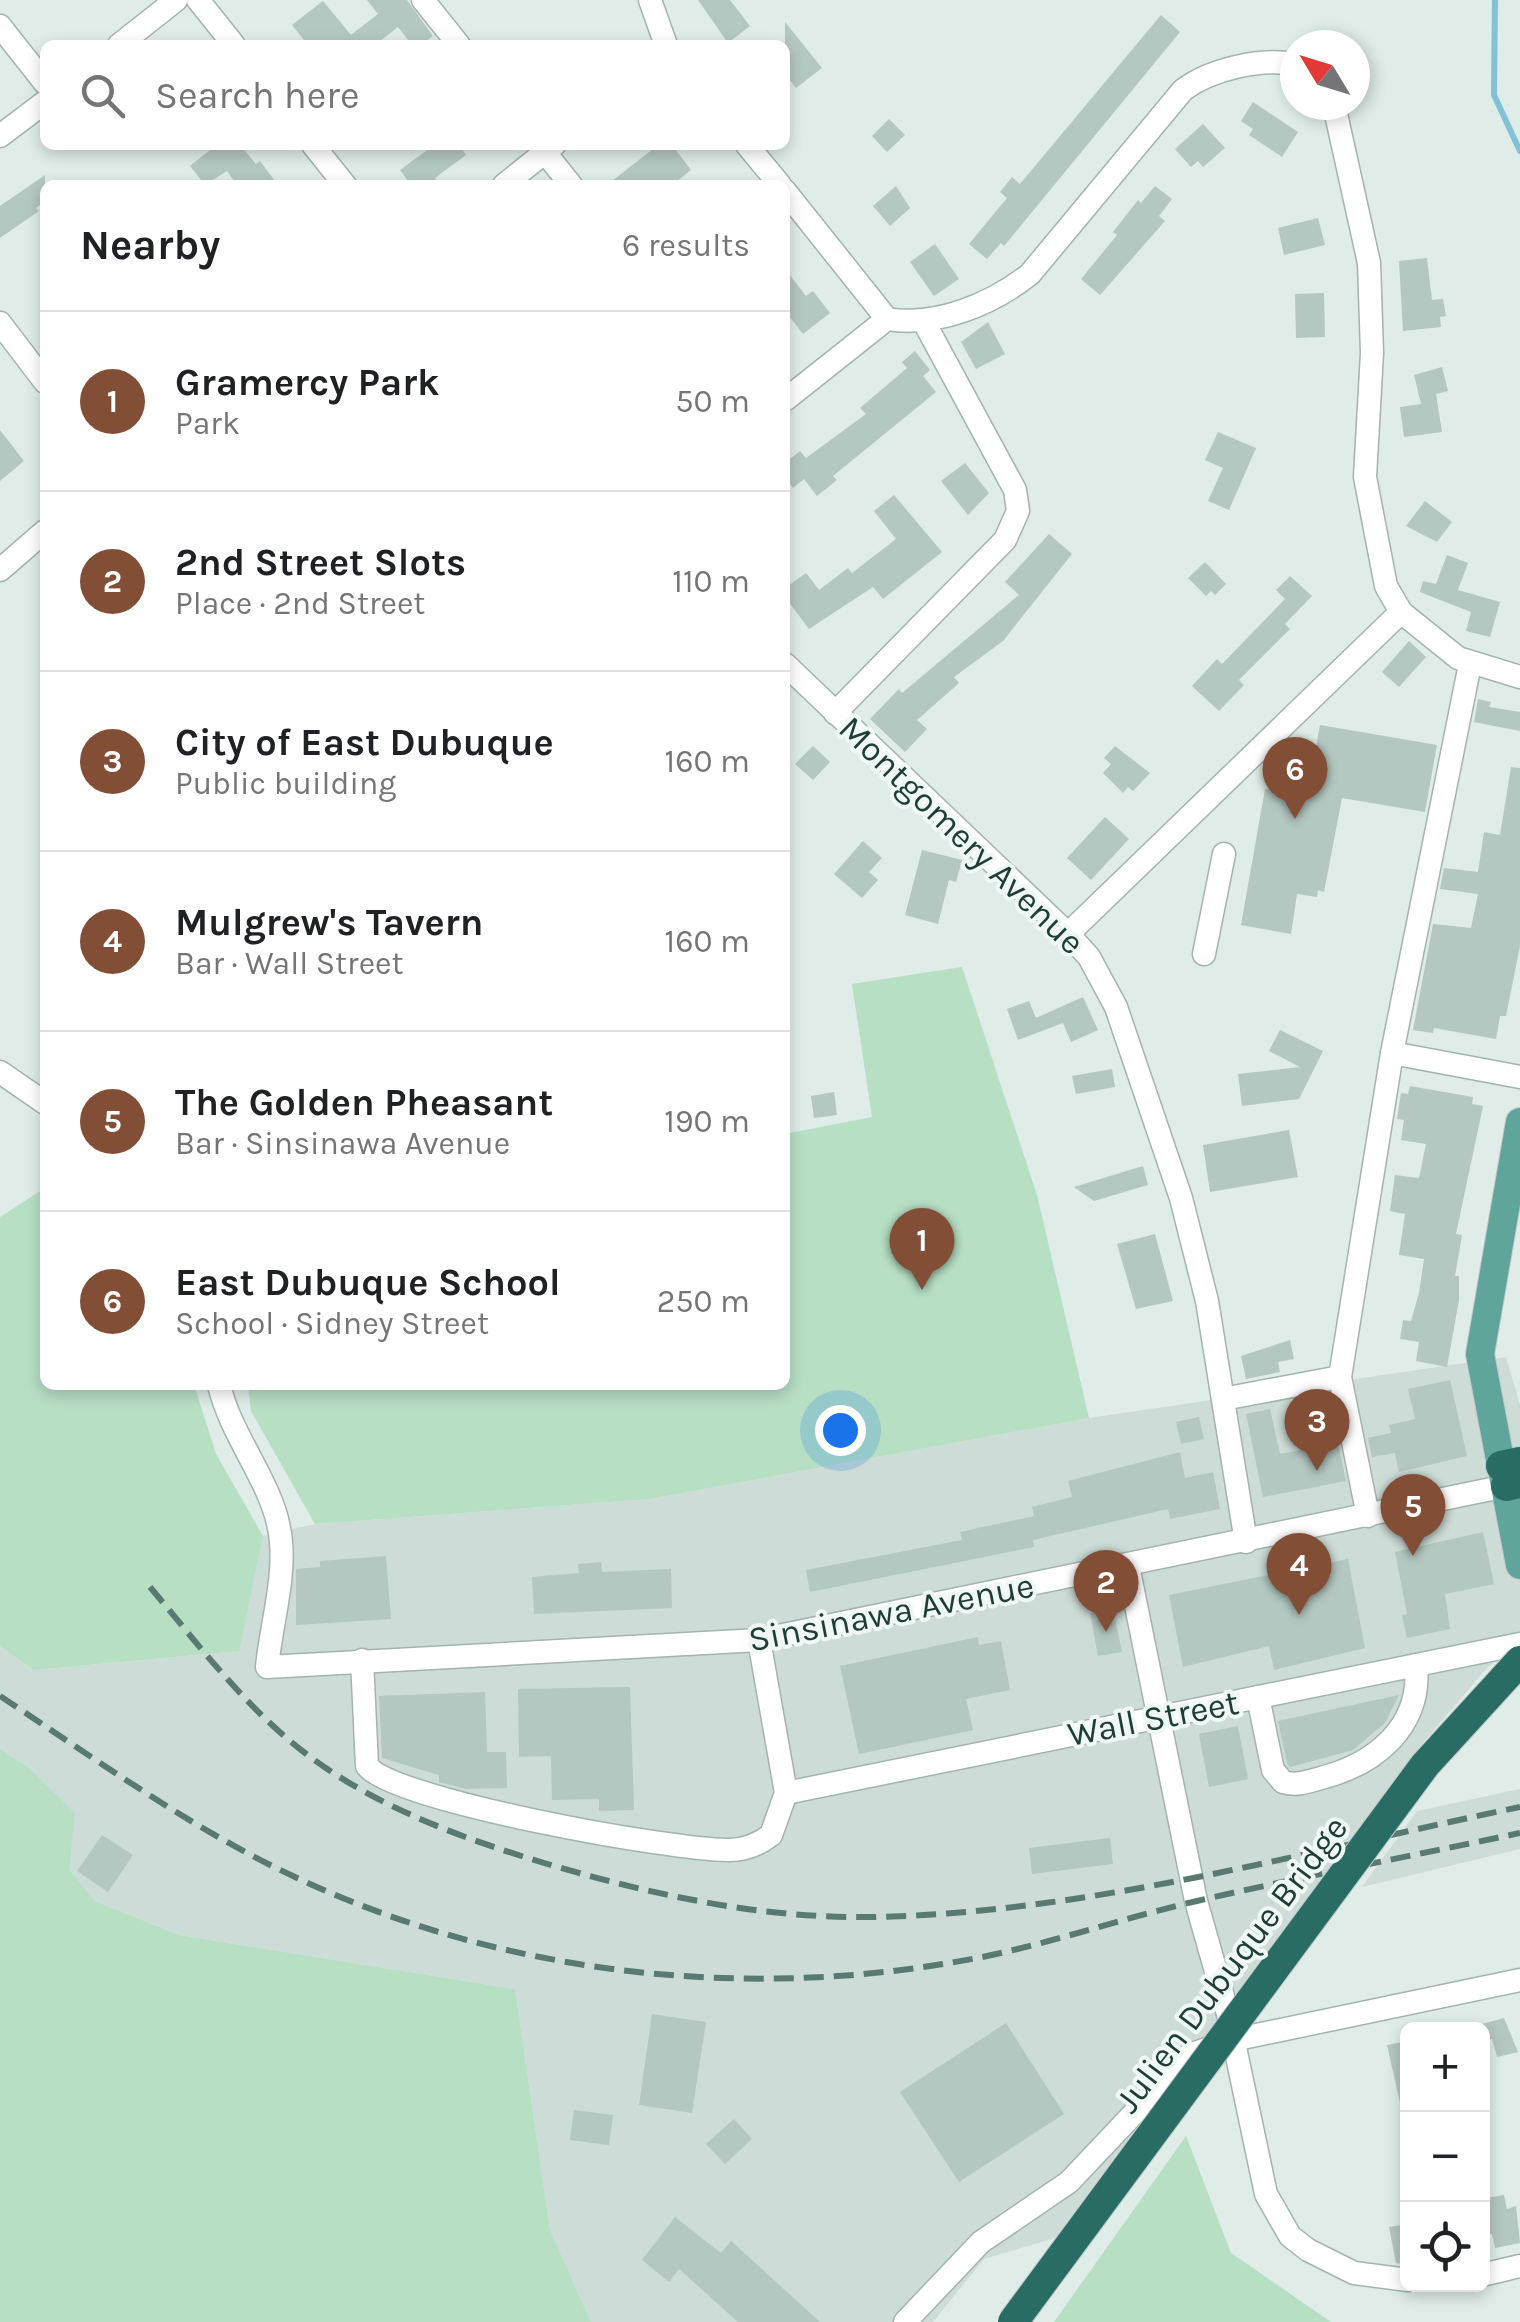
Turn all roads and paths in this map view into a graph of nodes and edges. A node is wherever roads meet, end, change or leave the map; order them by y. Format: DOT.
graph roads {
  1 [pos="176,0"];
  2 [pos="198,0"];
  3 [pos="423,0"];
  4 [pos="650,0"];
  5 [pos="0,26"];
  6 [pos="124,40"];
  7 [pos="230,40"];
  8 [pos="455,40"];
  9 [pos="664,40"];
  10 [pos="1280,63"];
  11 [pos="40,77"];
  12 [pos="40,106"];
  13 [pos="1337,120"];
  14 [pos="0,136"];
  15 [pos="318,150"];
  16 [pos="543,150"];
  17 [pos="548,150"];
  18 [pos="751,150"];
  19 [pos="341,180"];
  20 [pos="510,180"];
  21 [pos="568,180"];
  22 [pos="776,180"];
  23 [pos="790,198"];
  24 [pos="887,319"];
  25 [pos="0,322"];
  26 [pos="924,322"];
  27 [pos="40,375"];
  28 [pos="790,396"];
  29 [pos="40,536"];
  30 [pos="0,570"];
  31 [pos="1401,612"];
  32 [pos="1470,664"];
  33 [pos="790,669"];
  34 [pos="1520,676"];
  35 [pos="836,713"];
  36 [pos="1224,854"];
  37 [pos="1068,934"];
  38 [pos="1204,954"];
  39 [pos="1392,1053"];
  40 [pos="0,1072"];
  41 [pos="1520,1078"];
  42 [pos="40,1100"];
  43 [pos="1520,1122"];
  44 [pos="1340,1377"];
  45 [pos="221,1390"];
  46 [pos="1223,1399"];
  47 [pos="1512,1474"];
  48 [pos="1368,1516"];
  49 [pos="1246,1542"];
  50 [pos="1520,1565"];
  51 [pos="1128,1566"];
  52 [pos="760,1640"];
  53 [pos="1520,1644"];
  54 [pos="362,1660"];
  55 [pos="1520,1660"];
  56 [pos="1416,1665"];
  57 [pos="1258,1696"];
  58 [pos="1160,1716"];
  59 [pos="786,1793"];
  60 [pos="1520,1980"];
  61 [pos="1233,2040"];
  62 [pos="1520,2266"];
  63 [pos="1490,2272"];
  64 [pos="1400,2279"];
  65 [pos="905,2322"];
  66 [pos="1013,2322"];
  1 -- 6 [label="street"];
  2 -- 7 [label="street"];
  3 -- 8 [label="street"];
  4 -- 9 [label="street"];
  5 -- 11 [label="street"];
  10 -- 26 [label="street"];
  12 -- 14 [label="street"];
  13 -- 31 [label="street"];
  15 -- 19 [label="street"];
  16 -- 20 [label="street"];
  17 -- 21 [label="street"];
  18 -- 22 [label="street"];
  23 -- 24 [label="street"];
  24 -- 26 [label="street"];
  24 -- 28 [label="street"];
  25 -- 27 [label="street"];
  26 -- 35 [label="street"];
  29 -- 30 [label="street"];
  31 -- 32 [label="street"];
  31 -- 37 [label="street"];
  32 -- 34 [label="street"];
  32 -- 39 [label="street"];
  33 -- 35 [label="street, Montgomery Avenue"];
  35 -- 37 [label="street, Montgomery Avenue"];
  36 -- 38 [label="street"];
  37 -- 46 [label="street, Montgomery Avenue"];
  39 -- 41 [label="street"];
  39 -- 44 [label="street"];
  40 -- 42 [label="street"];
  43 -- 47 [label="main road"];
  44 -- 46 [label="street"];
  44 -- 48 [label="street"];
  45 -- 54 [label="street, Sinsinawa Avenue"];
  46 -- 49 [label="street, Montgomery Avenue"];
  47 -- 48 [label="street, Sinsinawa Avenue"];
  47 -- 50 [label="main road"];
  48 -- 49 [label="street, Sinsinawa Avenue"];
  49 -- 51 [label="street, Sinsinawa Avenue"];
  51 -- 52 [label="street, Sinsinawa Avenue"];
  51 -- 58 [label="street"];
  52 -- 54 [label="street, Sinsinawa Avenue"];
  52 -- 59 [label="street"];
  53 -- 56 [label="street, Wall Street"];
  54 -- 59 [label="street"];
  55 -- 66 [label="highway, Julien Dubuque Bridge, bridge"];
  56 -- 57 [label="street, Wall Street"];
  56 -- 57 [label="street"];
  57 -- 58 [label="street, Wall Street"];
  58 -- 59 [label="street, Wall Street"];
  58 -- 61 [label="street"];
  60 -- 61 [label="street"];
  61 -- 64 [label="street"];
  61 -- 65 [label="street"];
  62 -- 63 [label="street"];
}
